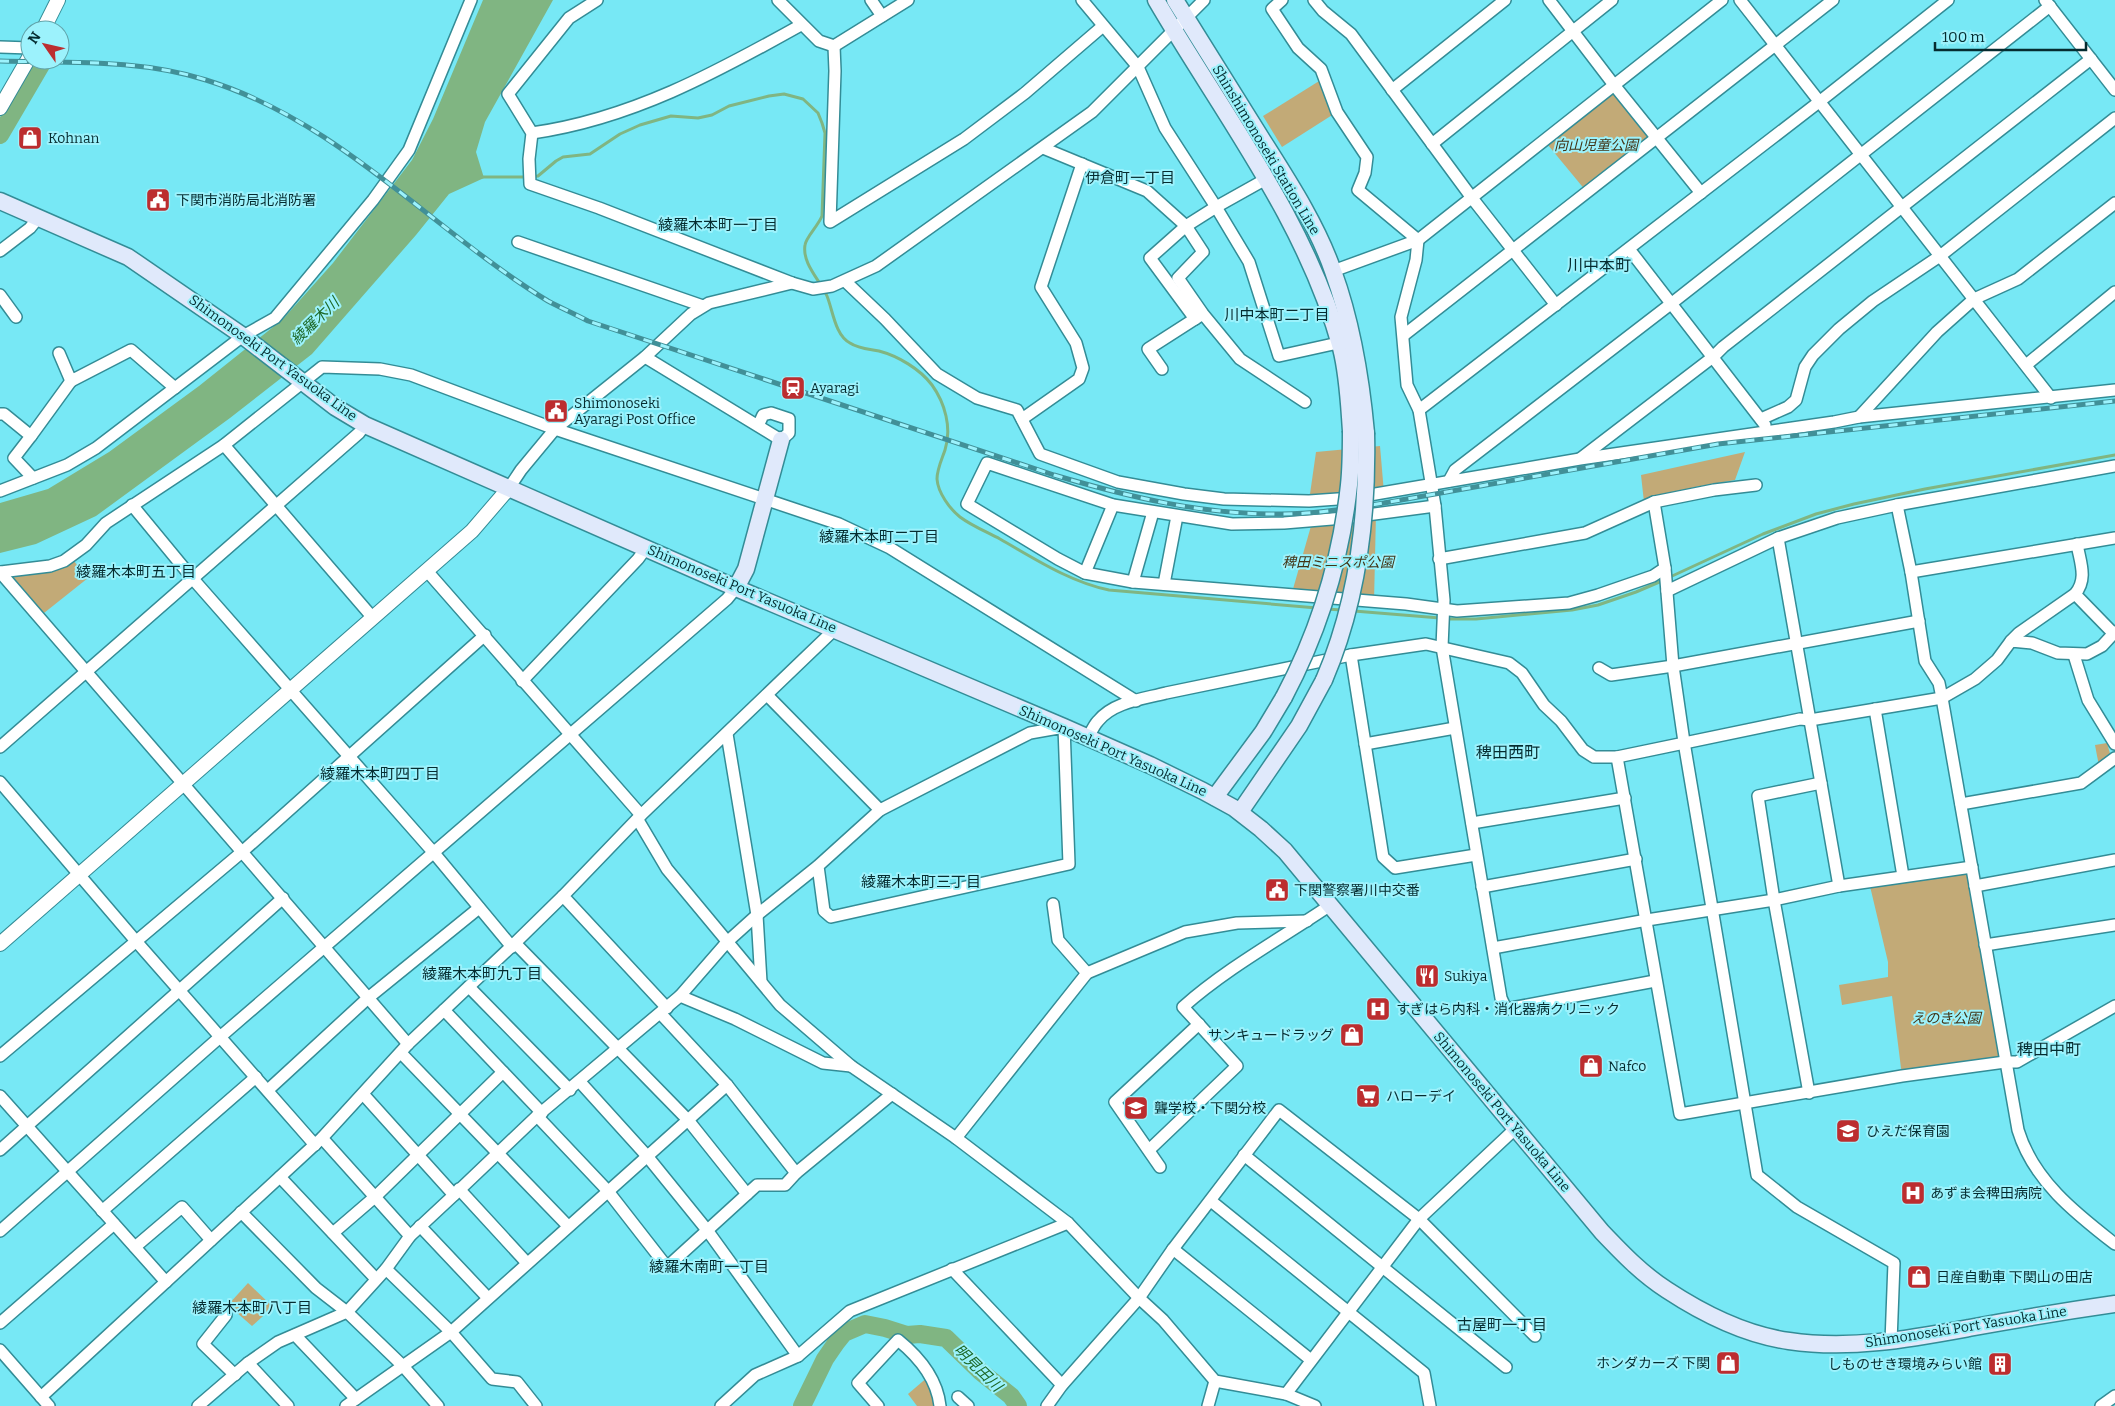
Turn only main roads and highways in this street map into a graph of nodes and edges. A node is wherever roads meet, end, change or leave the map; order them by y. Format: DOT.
graph roads {
  1 [pos="1156,0"];
  2 [pos="1175,0"];
  3 [pos="0,201"];
  4 [pos="1346,341"];
  5 [pos="1359,432"];
  6 [pos="782,440"];
  7 [pos="736,588"];
  8 [pos="1215,797"];
  9 [pos="1240,812"];
  10 [pos="2115,1304"];
  1 -- 4 [label="main road, Shinshimonoseki Station Line"];
  2 -- 4 [label="main road, Shinshimonoseki Station Line"];
  3 -- 7 [label="main road, Shimonoseki Port Yasuoka Line"];
  4 -- 5 [label="main road, Shinshimonoseki Station Line"];
  5 -- 8 [label="main road, Shinshimonoseki Station Line, bridge"];
  5 -- 9 [label="main road, Shinshimonoseki Station Line, bridge"];
  6 -- 7 [label="main road"];
  7 -- 8 [label="main road, Shimonoseki Port Yasuoka Line"];
  8 -- 9 [label="main road, Shimonoseki Port Yasuoka Line"];
  9 -- 10 [label="main road, Shimonoseki Port Yasuoka Line"];
}
